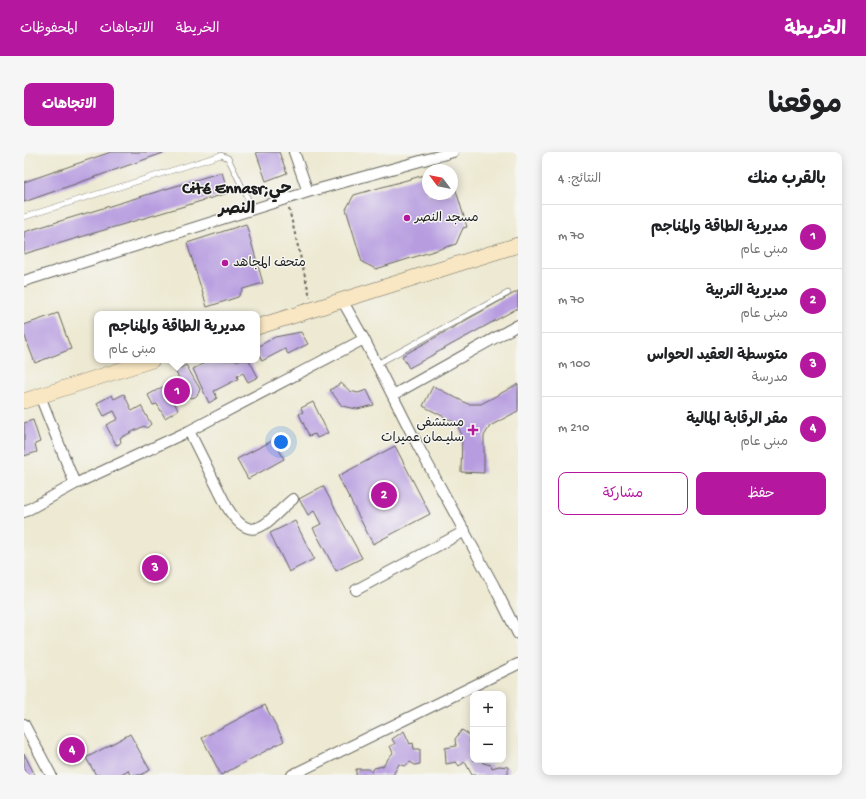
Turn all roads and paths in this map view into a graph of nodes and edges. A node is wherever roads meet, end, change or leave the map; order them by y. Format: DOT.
graph roads {
  1 [pos="294,152"];
  2 [pos="453,152"];
  3 [pos="308,192"];
  4 [pos="287,199"];
  5 [pos="253,209"];
  6 [pos="24,217"];
  7 [pos="518,245"];
  8 [pos="24,281"];
  9 [pos="508,293"];
  10 [pos="342,300"];
  11 [pos="313,309"];
  12 [pos="518,324"];
  13 [pos="260,326"];
  14 [pos="364,339"];
  15 [pos="143,363"];
  16 [pos="377,364"];
  17 [pos="393,395"];
  18 [pos="40,396"];
  19 [pos="24,400"];
  20 [pos="189,431"];
  21 [pos="75,484"];
  22 [pos="293,499"];
  23 [pos="24,512"];
  24 [pos="464,531"];
  25 [pos="356,590"];
  26 [pos="518,634"];
  27 [pos="518,664"];
  28 [pos="24,724"];
  29 [pos="51,775"];
  30 [pos="292,775"];
  1 -- 3 [label="street"];
  2 -- 3 [label="street"];
  3 -- 4 [label="street"];
  4 -- 5 [label="street"];
  4 -- 11 [label="path"];
  5 -- 6 [label="lane"];
  5 -- 8 [label="street"];
  7 -- 10 [label="street"];
  9 -- 16 [label="lane"];
  10 -- 11 [label="street"];
  10 -- 14 [label="street"];
  11 -- 13 [label="street"];
  12 -- 17 [label="street"];
  14 -- 16 [label="street"];
  14 -- 20 [label="street"];
  15 -- 18 [label="street"];
  16 -- 17 [label="street"];
  17 -- 24 [label="street"];
  18 -- 19 [label="street"];
  18 -- 21 [label="street"];
  20 -- 21 [label="street"];
  20 -- 22 [label="street"];
  21 -- 23 [label="street"];
  24 -- 25 [label="street"];
  24 -- 26 [label="street"];
  27 -- 30 [label="street"];
  28 -- 29 [label="street"];
}
